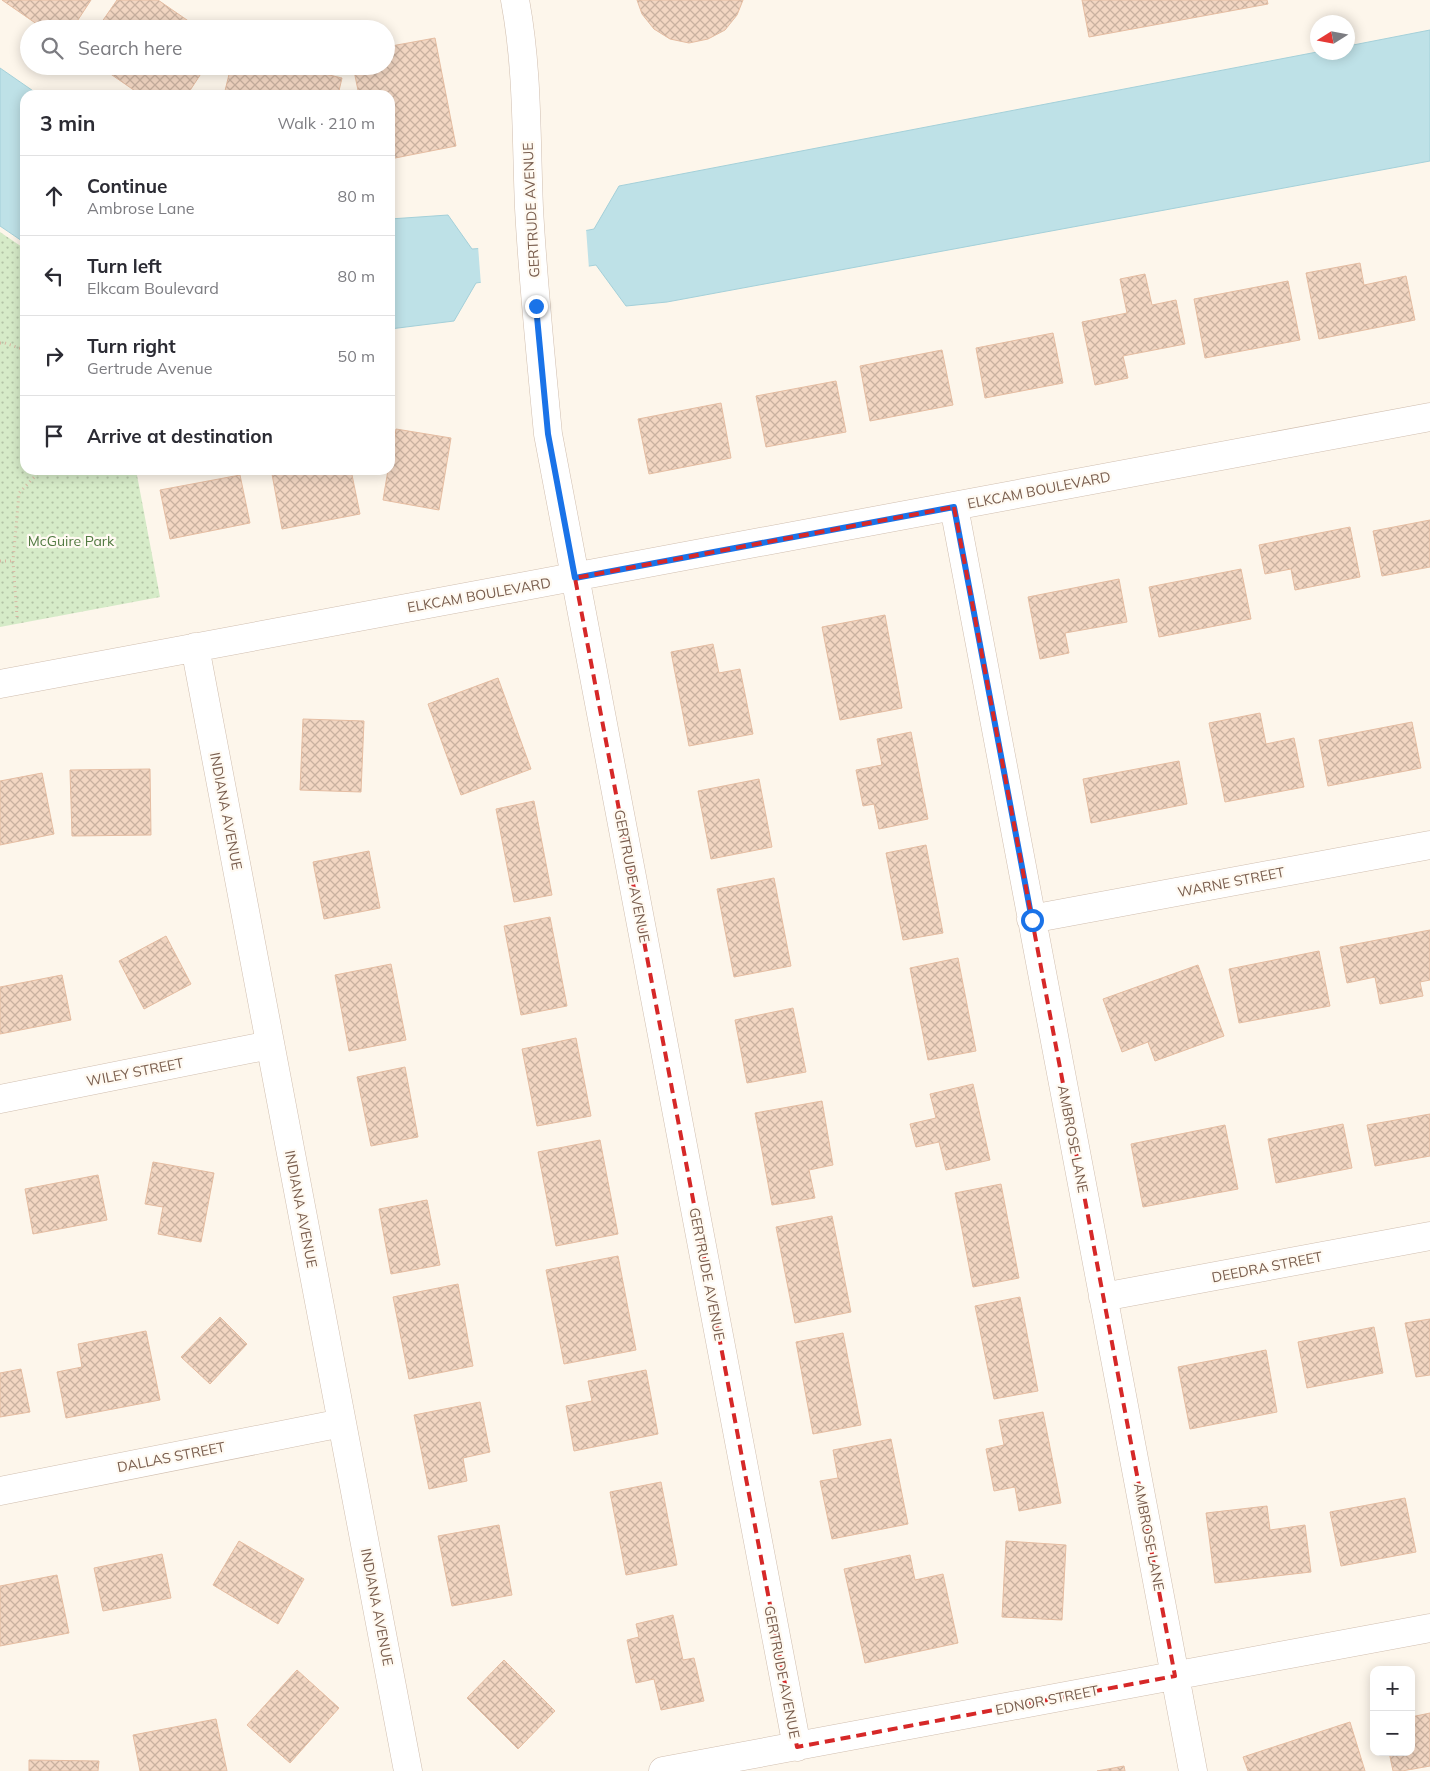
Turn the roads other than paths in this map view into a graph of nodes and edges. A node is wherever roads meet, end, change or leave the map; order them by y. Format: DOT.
graph roads {
  1 [pos="515,0"];
  2 [pos="1430,417"];
  3 [pos="954,507"];
  4 [pos="575,578"];
  5 [pos="195,647"];
  6 [pos="0,684"];
  7 [pos="1430,845"];
  8 [pos="1032,920"];
  9 [pos="270,1045"];
  10 [pos="0,1099"];
  11 [pos="1430,1236"];
  12 [pos="1103,1297"];
  13 [pos="342,1423"];
  14 [pos="0,1491"];
  15 [pos="1430,1628"];
  16 [pos="1175,1676"];
  17 [pos="797,1747"];
  18 [pos="408,1771"];
  19 [pos="663,1771"];
  20 [pos="1193,1771"];
  1 -- 4 [label="street, GERTRUDE AVENUE"];
  2 -- 3 [label="street, ELKCAM BOULEVARD"];
  3 -- 4 [label="street, ELKCAM BOULEVARD"];
  3 -- 8 [label="street, AMBROSE LANE"];
  4 -- 5 [label="street, ELKCAM BOULEVARD"];
  4 -- 17 [label="street, GERTRUDE AVENUE"];
  5 -- 6 [label="street, ELKCAM BOULEVARD"];
  5 -- 9 [label="street, INDIANA AVENUE"];
  7 -- 8 [label="street, WARNE STREET"];
  8 -- 12 [label="street, AMBROSE LANE"];
  9 -- 10 [label="street, WILEY STREET"];
  9 -- 13 [label="street, INDIANA AVENUE"];
  11 -- 12 [label="street, DEEDRA STREET"];
  12 -- 16 [label="street, AMBROSE LANE"];
  13 -- 14 [label="street, DALLAS STREET"];
  13 -- 18 [label="street, INDIANA AVENUE"];
  15 -- 16 [label="street, EDNOR STREET"];
  16 -- 17 [label="street, EDNOR STREET"];
  16 -- 20 [label="street, AMBROSE LANE"];
  17 -- 19 [label="street, EDNOR STREET"];
}
